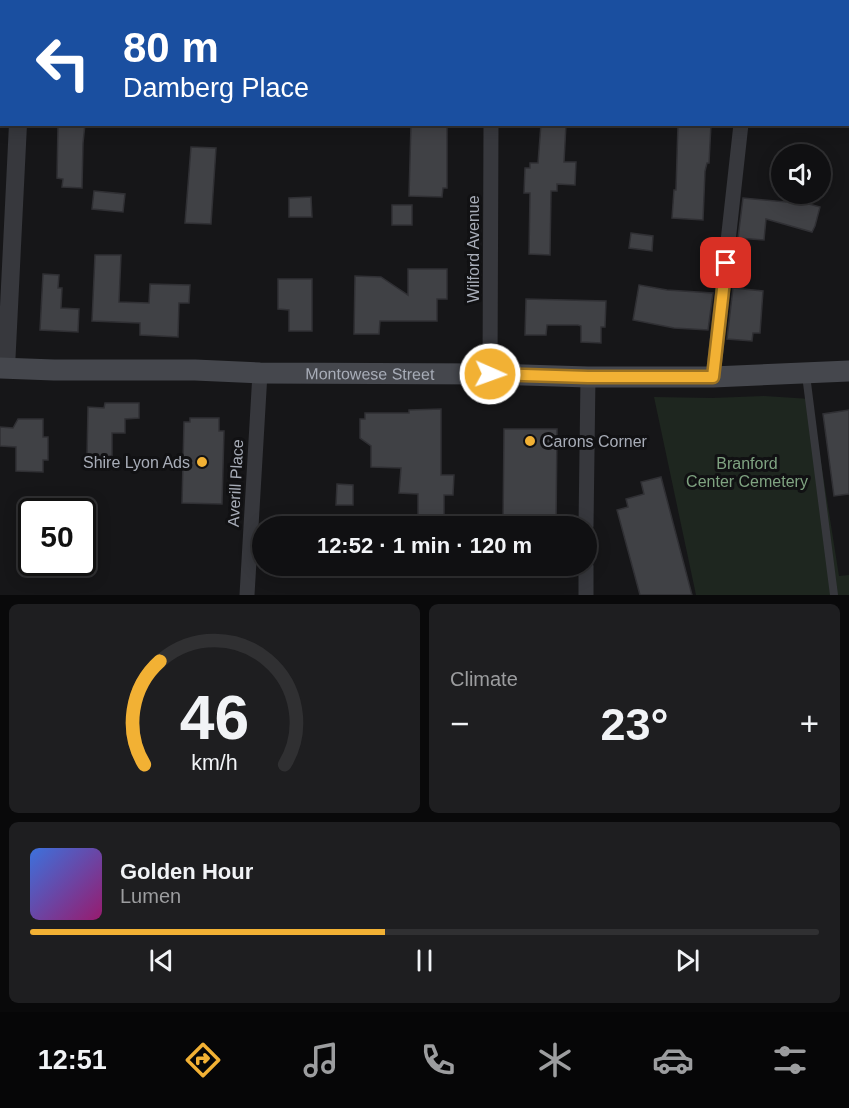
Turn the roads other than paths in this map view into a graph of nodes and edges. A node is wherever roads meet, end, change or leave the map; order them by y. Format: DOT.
graph roads {
  1 [pos="18,126"];
  2 [pos="491,126"];
  3 [pos="741,126"];
  4 [pos="3,368"];
  5 [pos="849,371"];
  6 [pos="260,373"];
  7 [pos="806,373"];
  8 [pos="490,374"];
  9 [pos="588,377"];
  10 [pos="713,377"];
  11 [pos="586,516"];
  12 [pos="586,576"];
  13 [pos="247,595"];
  14 [pos="586,595"];
  15 [pos="834,595"];
  1 -- 4 [label="street"];
  2 -- 8 [label="street, Wilford Avenue"];
  3 -- 10 [label="street"];
  4 -- 6 [label="main road, Montowese Street"];
  5 -- 7 [label="main road, Montowese Street"];
  6 -- 8 [label="main road, Montowese Street"];
  6 -- 13 [label="street, Averill Place"];
  7 -- 10 [label="main road, Montowese Street"];
  7 -- 15 [label="lane"];
  8 -- 9 [label="main road, Montowese Street"];
  9 -- 10 [label="main road, Montowese Street"];
  9 -- 11 [label="street"];
  12 -- 14 [label="street"];
}
